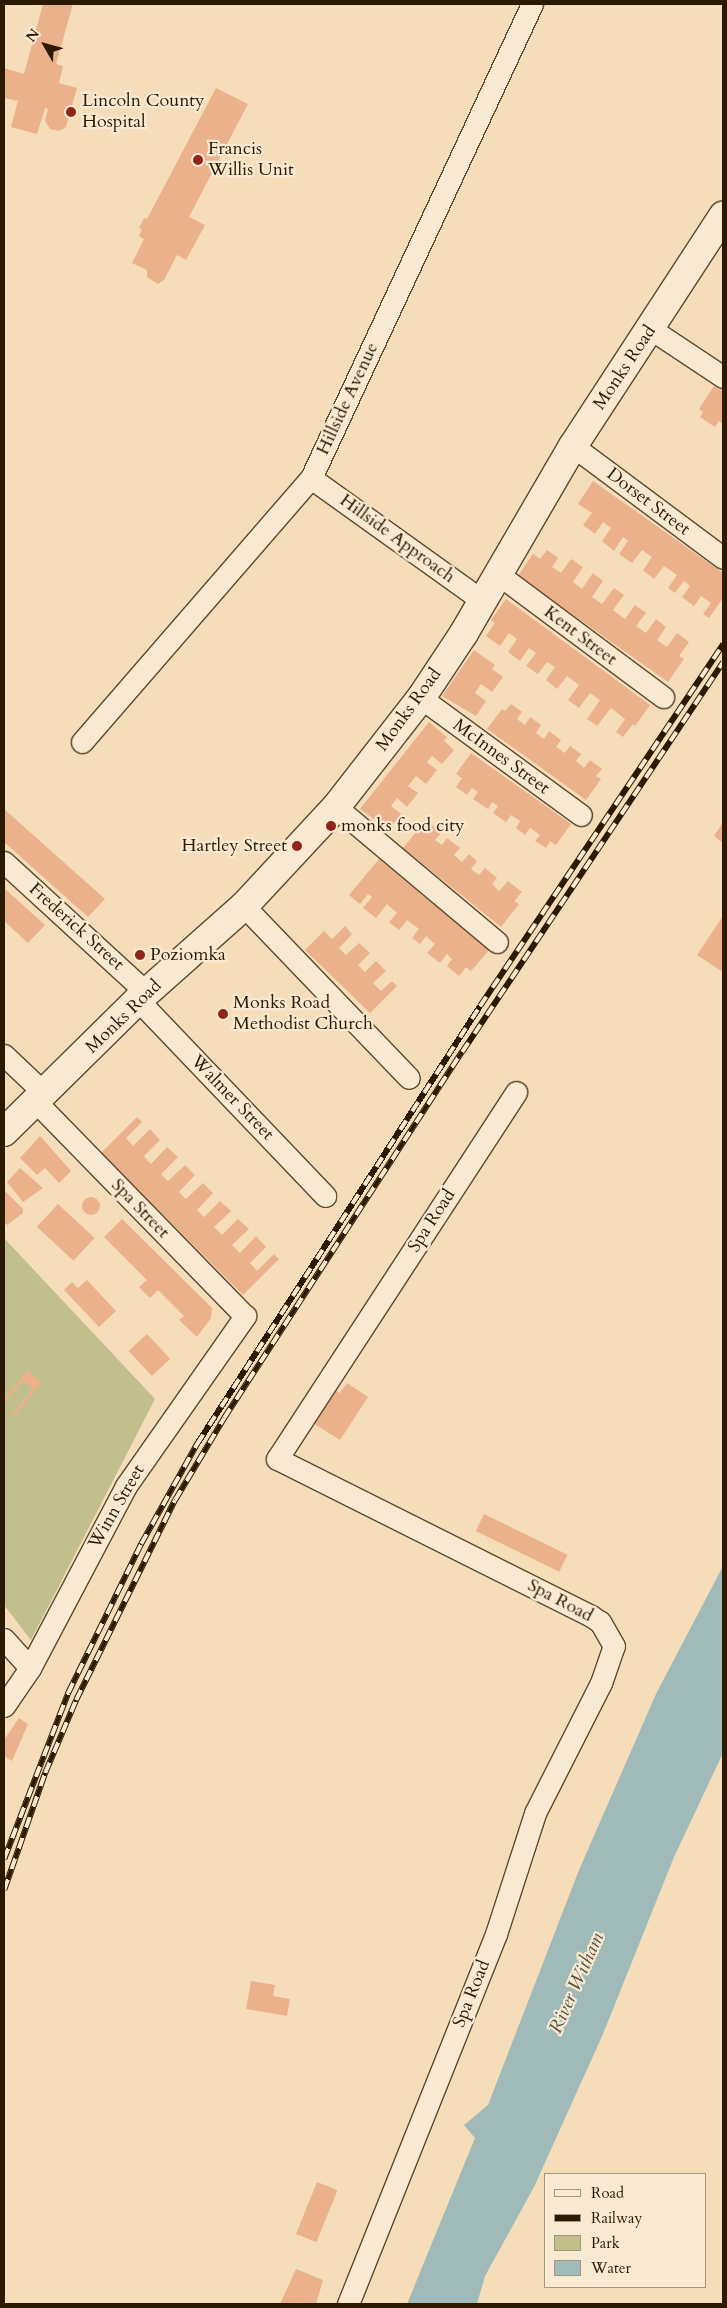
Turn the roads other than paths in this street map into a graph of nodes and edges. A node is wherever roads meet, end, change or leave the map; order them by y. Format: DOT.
graph roads {
  1 [pos="532,4"];
  2 [pos="723,216"];
  3 [pos="651,329"];
  4 [pos="723,377"];
  5 [pos="573,446"];
  6 [pos="312,478"];
  7 [pos="723,558"];
  8 [pos="498,574"];
  9 [pos="482,601"];
  10 [pos="663,697"];
  11 [pos="421,698"];
  12 [pos="82,742"];
  13 [pos="336,807"];
  14 [pos="581,815"];
  15 [pos="4,862"];
  16 [pos="244,906"];
  17 [pos="497,942"];
  18 [pos="143,997"];
  19 [pos="4,1055"];
  20 [pos="409,1078"];
  21 [pos="516,1092"];
  22 [pos="40,1097"];
  23 [pos="4,1132"];
  24 [pos="325,1196"];
  25 [pos="244,1316"];
  26 [pos="4,1639"];
  27 [pos="30,1668"];
  28 [pos="4,1706"];
  29 [pos="348,2304"];
  1 -- 6 [label="street, Hillside Avenue"];
  2 -- 3 [label="main road, Monks Road"];
  3 -- 4 [label="street"];
  3 -- 5 [label="main road, Monks Road"];
  5 -- 7 [label="street, Dorset Street"];
  5 -- 8 [label="main road, Monks Road"];
  6 -- 9 [label="street, Hillside Approach"];
  6 -- 12 [label="street, Hillside Avenue"];
  8 -- 9 [label="main road, Monks Road"];
  8 -- 10 [label="street, Kent Street"];
  9 -- 11 [label="main road, Monks Road"];
  11 -- 13 [label="main road, Monks Road"];
  11 -- 14 [label="street, McInnes Street"];
  13 -- 16 [label="main road, Monks Road"];
  13 -- 17 [label="street"];
  15 -- 18 [label="street, Frederick Street"];
  16 -- 18 [label="main road, Monks Road"];
  16 -- 20 [label="street"];
  18 -- 22 [label="main road, Monks Road"];
  18 -- 24 [label="street, Walmer Street"];
  19 -- 22 [label="street, Spa Street"];
  21 -- 29 [label="street, Spa Road"];
  22 -- 23 [label="main road, Monks Road"];
  22 -- 25 [label="street, Spa Street"];
  25 -- 27 [label="street, Winn Street"];
  26 -- 27 [label="street"];
  27 -- 28 [label="street, Winn Street"];
}
